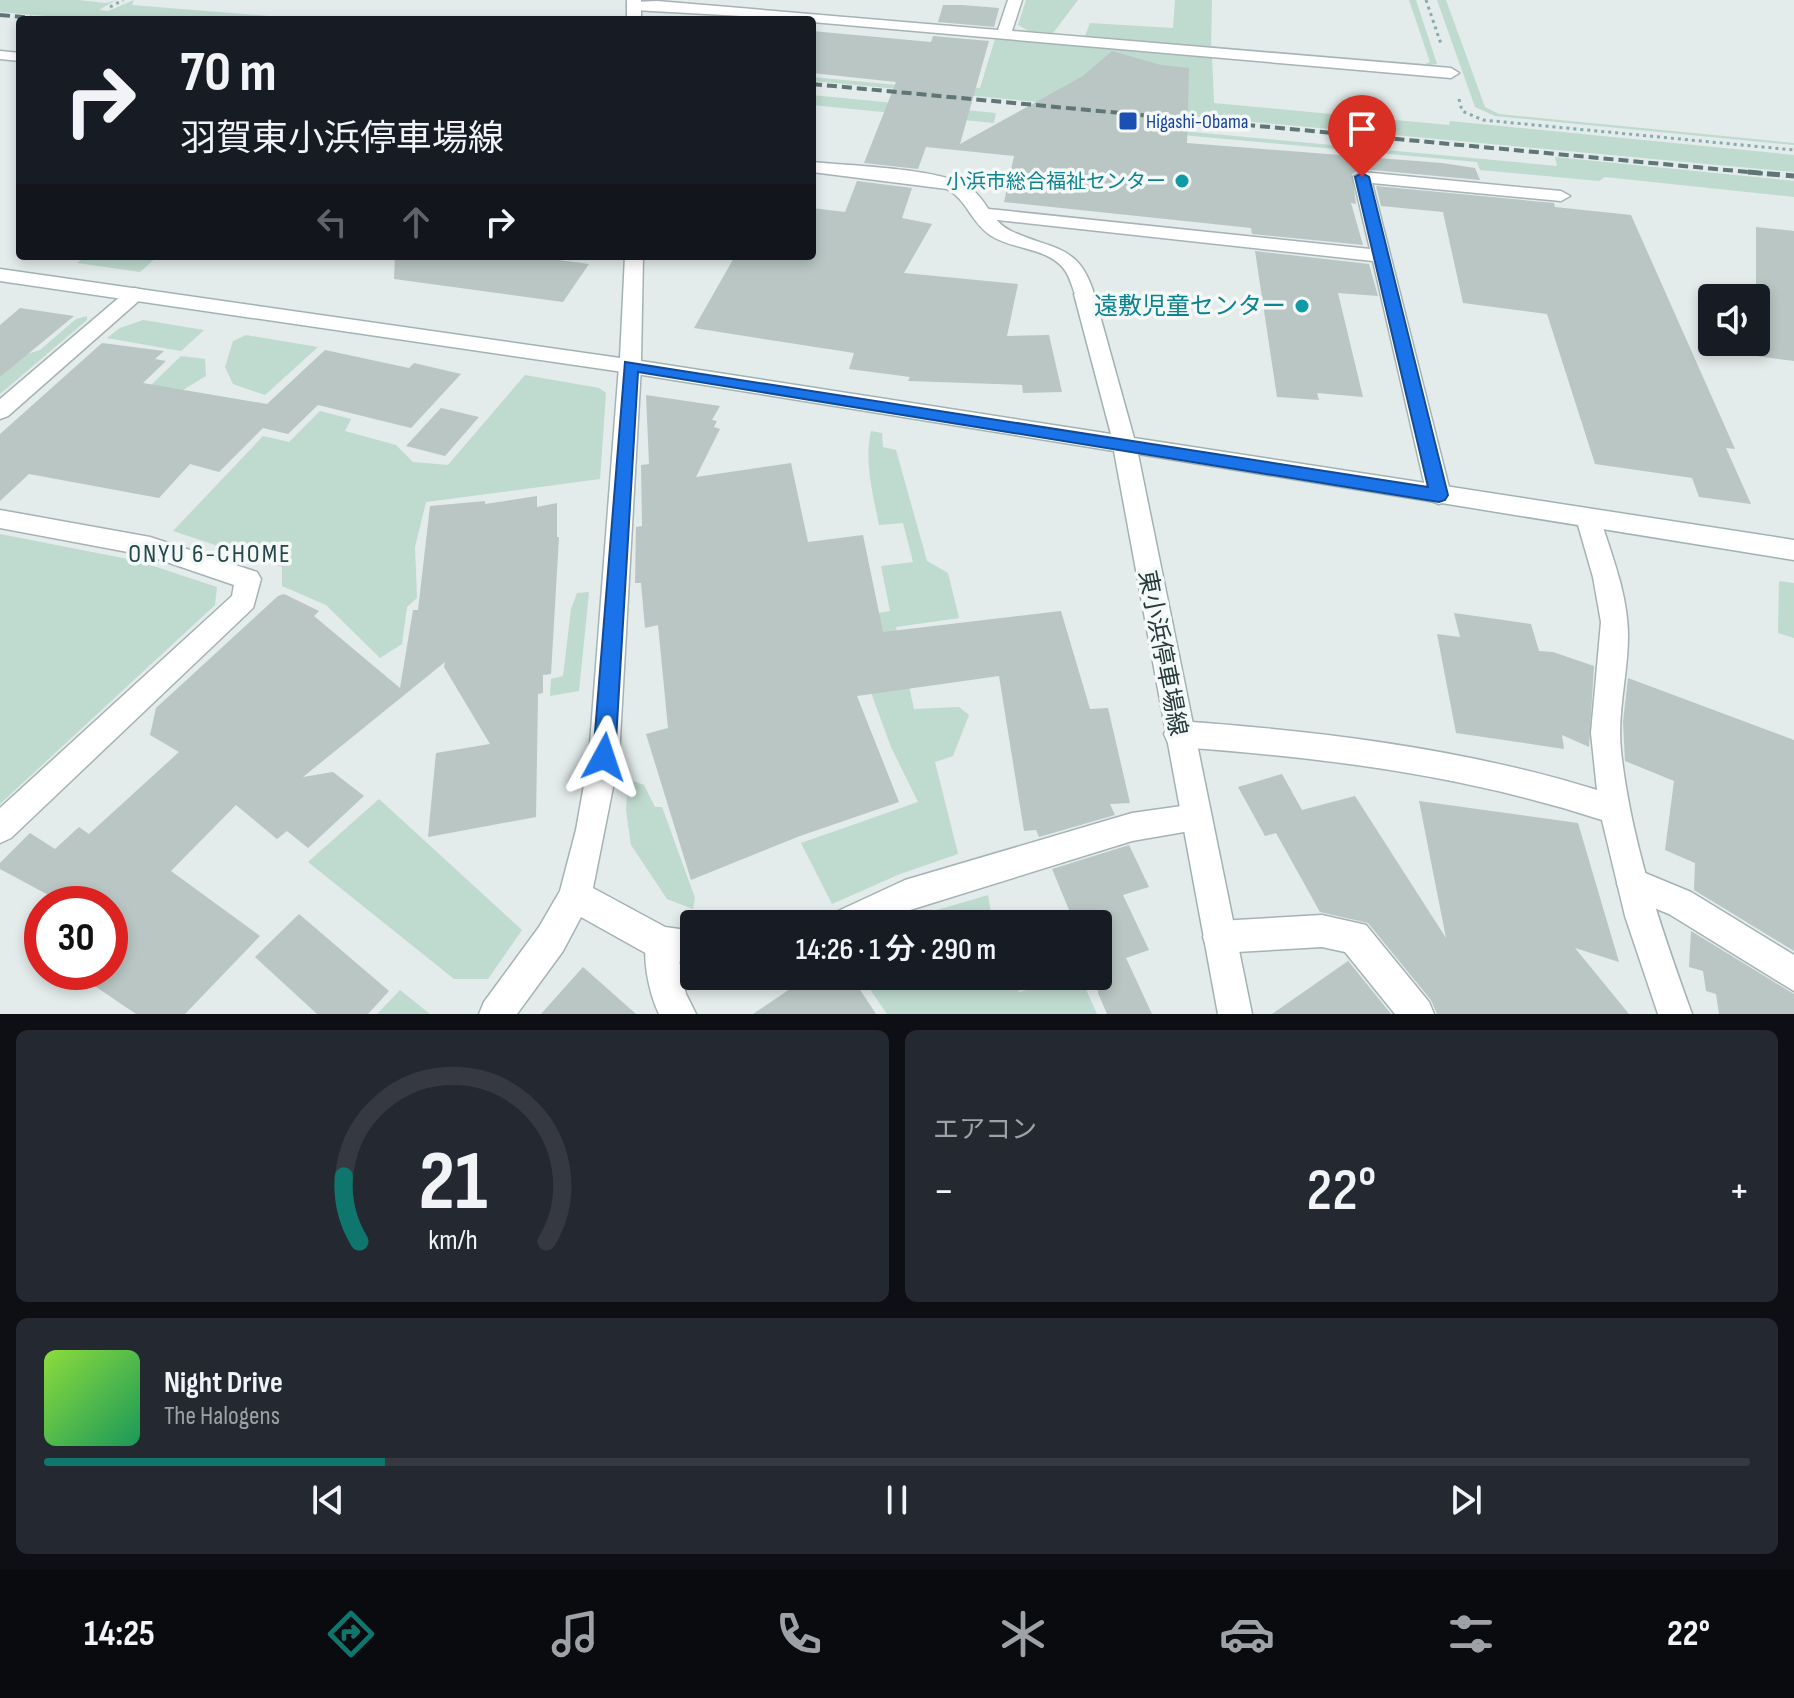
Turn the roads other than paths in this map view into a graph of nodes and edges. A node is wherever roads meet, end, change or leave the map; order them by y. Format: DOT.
graph roads {
  1 [pos="1015,0"];
  2 [pos="634,9"];
  3 [pos="784,16"];
  4 [pos="816,19"];
  5 [pos="1004,35"];
  6 [pos="1451,73"];
  7 [pos="816,167"];
  8 [pos="1561,196"];
  9 [pos="979,213"];
  10 [pos="1381,256"];
  11 [pos="634,260"];
  12 [pos="0,275"];
  13 [pos="135,294"];
  14 [pos="630,366"];
  15 [pos="0,411"];
  16 [pos="1125,446"];
  17 [pos="1439,495"];
  18 [pos="1588,518"];
  19 [pos="0,519"];
  20 [pos="1794,550"];
  21 [pos="1178,734"];
  22 [pos="1614,810"];
  23 [pos="1196,818"];
  24 [pos="0,828"];
  25 [pos="1633,884"];
  26 [pos="575,896"];
  27 [pos="876,910"];
  28 [pos="1219,937"];
  29 [pos="661,943"];
  30 [pos="680,946"];
  31 [pos="1794,974"];
  32 [pos="496,1014"];
  33 [pos="679,1014"];
  34 [pos="1235,1014"];
  35 [pos="1417,1014"];
  36 [pos="1675,1014"];
  1 -- 5 [label="street"];
  2 -- 3 [label="street"];
  4 -- 5 [label="street"];
  5 -- 6 [label="street"];
  7 -- 9 [label="street, 東小浜停車場線"];
  8 -- 10 [label="street"];
  9 -- 10 [label="street"];
  9 -- 16 [label="street, 東小浜停車場線"];
  10 -- 17 [label="street"];
  11 -- 14 [label="street"];
  12 -- 13 [label="street"];
  13 -- 14 [label="street"];
  13 -- 15 [label="street"];
  14 -- 16 [label="street"];
  14 -- 26 [label="street"];
  16 -- 17 [label="street"];
  16 -- 21 [label="street, 東小浜停車場線"];
  17 -- 18 [label="street"];
  18 -- 20 [label="street"];
  18 -- 22 [label="street"];
  19 -- 24 [label="street"];
  21 -- 22 [label="street"];
  21 -- 23 [label="street, 東小浜停車場線"];
  22 -- 25 [label="street"];
  23 -- 27 [label="street"];
  23 -- 28 [label="street, 東小浜停車場線"];
  25 -- 31 [label="street"];
  25 -- 36 [label="street"];
  26 -- 29 [label="street"];
  26 -- 32 [label="street"];
  28 -- 34 [label="street, 東小浜停車場線"];
  28 -- 35 [label="street"];
  29 -- 30 [label="street"];
  29 -- 33 [label="street"];
}
